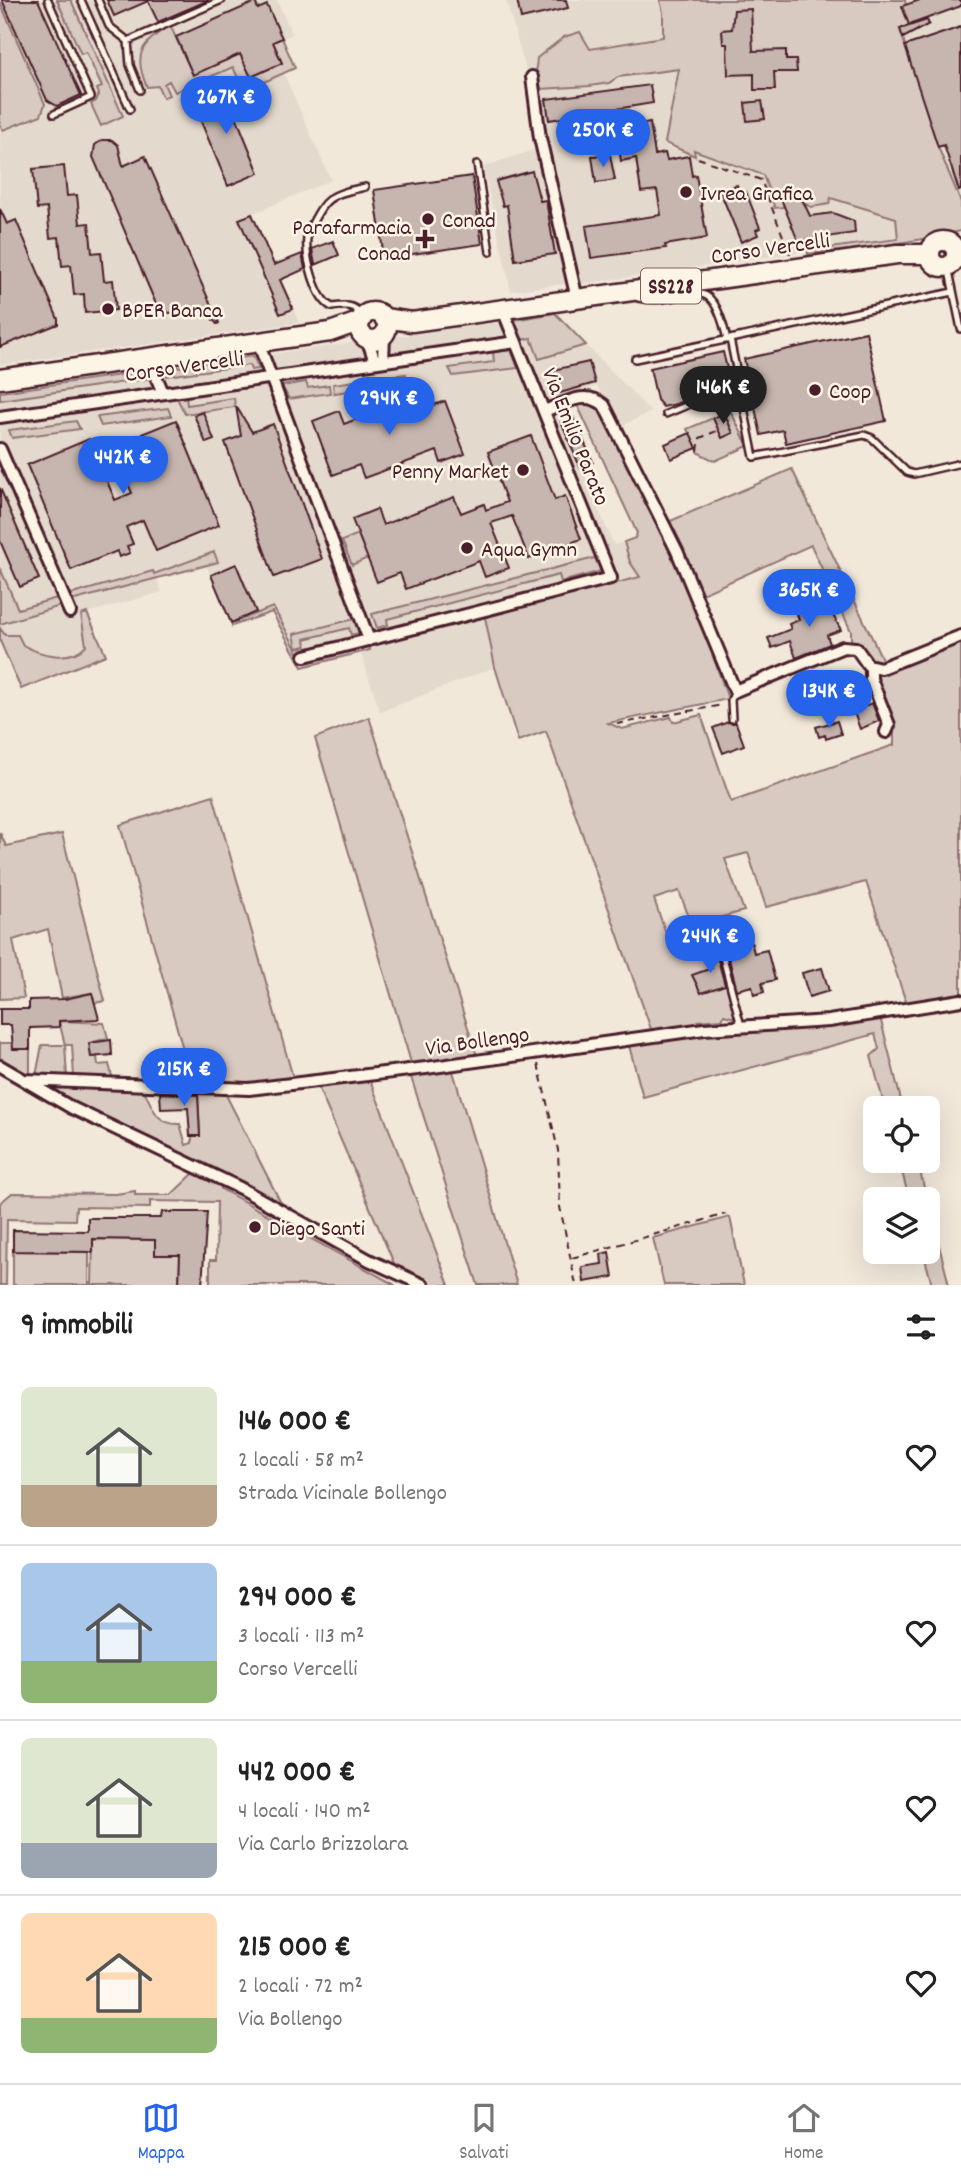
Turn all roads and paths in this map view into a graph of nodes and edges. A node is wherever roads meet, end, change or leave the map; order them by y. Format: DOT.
graph roads {
  1 [pos="48,0"];
  2 [pos="81,0"];
  3 [pos="98,0"];
  4 [pos="222,0"];
  5 [pos="128,41"];
  6 [pos="532,77"];
  7 [pos="141,90"];
  8 [pos="130,109"];
  9 [pos="54,114"];
  10 [pos="698,158"];
  11 [pos="477,164"];
  12 [pos="365,187"];
  13 [pos="958,248"];
  14 [pos="490,252"];
  15 [pos="930,254"];
  16 [pos="948,266"];
  17 [pos="796,268"];
  18 [pos="953,292"];
  19 [pos="618,293"];
  20 [pos="577,299"];
  21 [pos="959,308"];
  22 [pos="503,310"];
  23 [pos="373,328"];
  24 [pos="961,330"];
  25 [pos="728,339"];
  26 [pos="258,342"];
  27 [pos="516,342"];
  28 [pos="148,358"];
  29 [pos="635,359"];
  30 [pos="379,362"];
  31 [pos="271,377"];
  32 [pos="0,379"];
  33 [pos="740,388"];
  34 [pos="163,393"];
  35 [pos="544,411"];
  36 [pos="666,414"];
  37 [pos="0,416"];
  38 [pos="719,430"];
  39 [pos="0,449"];
  40 [pos="698,451"];
  41 [pos="961,463"];
  42 [pos="70,612"];
  43 [pos="961,636"];
  44 [pos="369,640"];
  45 [pos="305,656"];
  46 [pos="871,667"];
  47 [pos="734,691"];
  48 [pos="731,704"];
  49 [pos="732,719"];
  50 [pos="617,724"];
  51 [pos="886,732"];
  52 [pos="694,950"];
  53 [pos="961,1000"];
  54 [pos="741,1027"];
  55 [pos="536,1053"];
  56 [pos="0,1066"];
  57 [pos="25,1080"];
  58 [pos="726,1214"];
  59 [pos="570,1258"];
  60 [pos="423,1285"];
  61 [pos="576,1285"];
  1 -- 9 [label="lane"];
  2 -- 8 [label="lane"];
  3 -- 5 [label="lane"];
  4 -- 5 [label="lane"];
  5 -- 7 [label="lane"];
  6 -- 20 [label="street"];
  10 -- 17 [label="path"];
  11 -- 14 [label="lane"];
  12 -- 23 [label="lane"];
  13 -- 15 [label="main road, SS228"];
  13 -- 16 [label="main road, SS228"];
  15 -- 16 [label="main road"];
  15 -- 17 [label="main road, Corso Vercelli / SS228"];
  16 -- 18 [label="lane"];
  17 -- 19 [label="main road, Corso Vercelli / SS228"];
  18 -- 21 [label="lane"];
  18 -- 25 [label="lane"];
  19 -- 20 [label="main road, Corso Vercelli / SS228"];
  19 -- 25 [label="lane"];
  20 -- 22 [label="main road, Corso Vercelli / SS228"];
  21 -- 24 [label="lane"];
  22 -- 23 [label="main road, Corso Vercelli / SS228"];
  22 -- 27 [label="street, Via Emilio Parato"];
  23 -- 26 [label="main road, Corso Vercelli / SS228"];
  23 -- 30 [label="street"];
  23 -- 30 [label="street"];
  25 -- 29 [label="lane"];
  25 -- 33 [label="lane"];
  26 -- 28 [label="main road, Corso Vercelli / SS228"];
  26 -- 31 [label="street"];
  27 -- 30 [label="street, Corso Vercelli"];
  27 -- 35 [label="street, Via Emilio Parato"];
  28 -- 32 [label="main road, Corso Vercelli / SS228"];
  28 -- 34 [label="street"];
  30 -- 31 [label="street, Corso Vercelli"];
  31 -- 34 [label="street, Corso Vercelli"];
  31 -- 44 [label="street"];
  33 -- 36 [label="lane"];
  33 -- 41 [label="lane"];
  34 -- 37 [label="street, Corso Vercelli"];
  35 -- 44 [label="street, Via Emilio Parato"];
  35 -- 47 [label="street"];
  38 -- 40 [label="path"];
  39 -- 42 [label="street"];
  43 -- 46 [label="street"];
  44 -- 45 [label="street"];
  46 -- 47 [label="street"];
  46 -- 51 [label="street"];
  47 -- 48 [label="lane"];
  48 -- 49 [label="lane"];
  48 -- 50 [label="path"];
  52 -- 54 [label="lane"];
  53 -- 54 [label="street, Via Bollengo"];
  54 -- 55 [label="street, Via Bollengo"];
  55 -- 57 [label="street, Via Bollengo"];
  55 -- 59 [label="path"];
  56 -- 57 [label="street, Via Bollengo"];
  57 -- 60 [label="street"];
  58 -- 59 [label="path"];
  59 -- 61 [label="path"];
}
